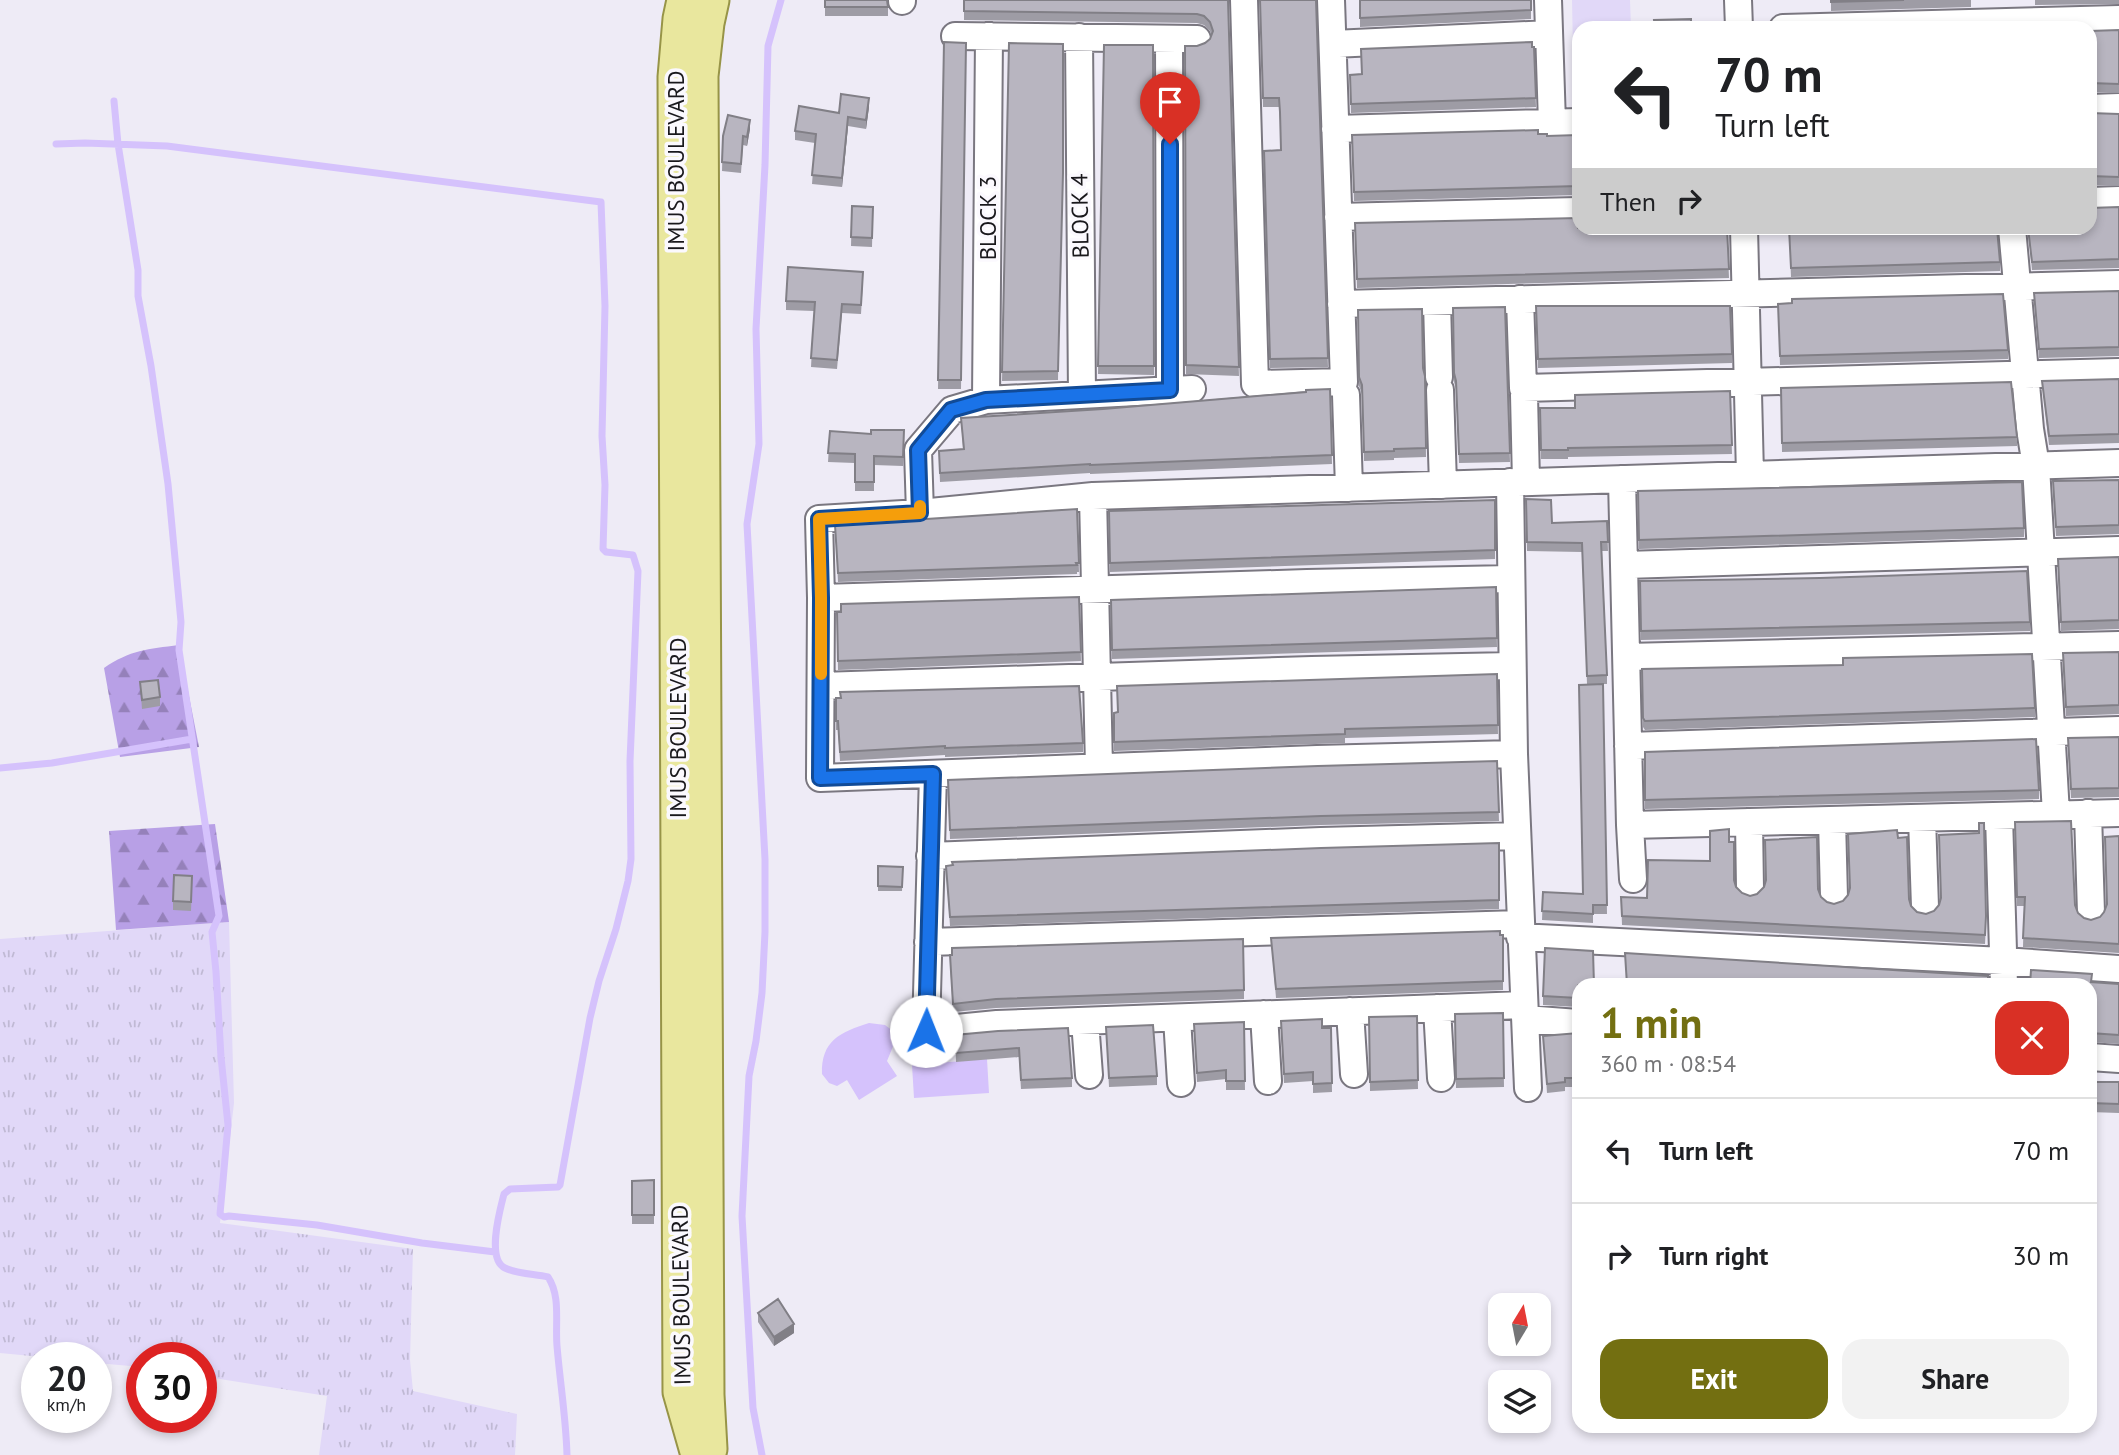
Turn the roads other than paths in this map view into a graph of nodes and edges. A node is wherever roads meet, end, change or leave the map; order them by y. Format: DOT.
graph roads {
  1 [pos="684,0"];
  2 [pos="712,0"];
  3 [pos="1244,0"];
  4 [pos="1331,0"];
  5 [pos="1548,0"];
  6 [pos="1738,0"];
  7 [pos="2110,13"];
  8 [pos="1995,17"];
  9 [pos="1739,21"];
  10 [pos="1918,21"];
  11 [pos="1549,34"];
  12 [pos="955,36"];
  13 [pos="989,36"];
  14 [pos="1079,37"];
  15 [pos="1169,39"];
  16 [pos="1197,39"];
  17 [pos="1333,44"];
  18 [pos="2119,107"];
  19 [pos="2097,108"];
  20 [pos="1572,122"];
  21 [pos="1552,123"];
  22 [pos="1335,129"];
  23 [pos="2119,200"];
  24 [pos="2097,201"];
  25 [pos="1572,211"];
  26 [pos="1338,217"];
  27 [pos="1744,235"];
  28 [pos="2013,235"];
  29 [pos="2119,284"];
  30 [pos="2017,287"];
  31 [pos="1746,293"];
  32 [pos="1520,299"];
  33 [pos="1437,302"];
  34 [pos="1341,304"];
  35 [pos="2119,372"];
  36 [pos="2025,374"];
  37 [pos="1748,381"];
  38 [pos="1082,395"];
  39 [pos="1346,395"];
  40 [pos="1524,395"];
  41 [pos="986,400"];
  42 [pos="2119,463"];
  43 [pos="2036,466"];
  44 [pos="1750,475"];
  45 [pos="1622,479"];
  46 [pos="1518,482"];
  47 [pos="1443,485"];
  48 [pos="1349,488"];
  49 [pos="1093,496"];
  50 [pos="920,513"];
  51 [pos="2119,550"];
  52 [pos="2041,552"];
  53 [pos="1625,565"];
  54 [pos="1511,579"];
  55 [pos="1095,589"];
  56 [pos="821,598"];
  57 [pos="2119,645"];
  58 [pos="2047,647"];
  59 [pos="1627,657"];
  60 [pos="1512,666"];
  61 [pos="1097,677"];
  62 [pos="821,686"];
  63 [pos="2119,730"];
  64 [pos="2051,733"];
  65 [pos="1628,746"];
  66 [pos="1514,754"];
  67 [pos="1099,767"];
  68 [pos="933,774"];
  69 [pos="2088,813"];
  70 [pos="2119,813"];
  71 [pos="2056,814"];
  72 [pos="1999,816"];
  73 [pos="1922,818"];
  74 [pos="1832,820"];
  75 [pos="1749,822"];
  76 [pos="1630,825"];
  77 [pos="1517,836"];
  78 [pos="930,856"];
  79 [pos="1633,879"];
  80 [pos="1751,889"];
  81 [pos="1834,897"];
  82 [pos="1925,906"];
  83 [pos="2091,914"];
  84 [pos="1520,931"];
  85 [pos="928,942"];
  86 [pos="2119,969"];
  87 [pos="2004,973"];
  88 [pos="1437,1008"];
  89 [pos="1350,1011"];
  90 [pos="1524,1012"];
  91 [pos="1264,1014"];
  92 [pos="1177,1018"];
  93 [pos="1085,1021"];
  94 [pos="1572,1022"];
  95 [pos="2097,1057"];
  96 [pos="2119,1059"];
  97 [pos="1353,1074"];
  98 [pos="1089,1075"];
  99 [pos="1441,1078"];
  100 [pos="1268,1081"];
  101 [pos="1181,1083"];
  102 [pos="1528,1088"];
  103 [pos="698,1455"];
  104 [pos="710,1455"];
  1 -- 103 [label="main road, IMUS BOULEVARD"];
  2 -- 104 [label="main road, IMUS BOULEVARD"];
  3 -- 34 [label="street"];
  4 -- 17 [label="street"];
  5 -- 11 [label="street"];
  6 -- 9 [label="street"];
  7 -- 8 [label="street"];
  8 -- 10 [label="street"];
  11 -- 17 [label="street"];
  11 -- 21 [label="street"];
  12 -- 13 [label="street"];
  13 -- 14 [label="street"];
  13 -- 41 [label="street, BLOCK 3"];
  14 -- 15 [label="street"];
  14 -- 38 [label="street, BLOCK 4"];
  15 -- 16 [label="street"];
  15 -- 38 [label="street"];
  17 -- 22 [label="street"];
  18 -- 19 [label="street"];
  20 -- 21 [label="street"];
  21 -- 22 [label="street"];
  22 -- 26 [label="street"];
  23 -- 24 [label="street"];
  25 -- 26 [label="street"];
  26 -- 34 [label="street"];
  27 -- 31 [label="street"];
  28 -- 30 [label="street"];
  29 -- 30 [label="street"];
  30 -- 31 [label="street"];
  30 -- 36 [label="street"];
  31 -- 32 [label="street"];
  31 -- 37 [label="street"];
  32 -- 33 [label="street"];
  32 -- 37 [label="street"];
  33 -- 34 [label="street"];
  33 -- 47 [label="street"];
  35 -- 36 [label="street"];
  36 -- 37 [label="street"];
  36 -- 43 [label="street"];
  37 -- 44 [label="street"];
  38 -- 41 [label="street"];
  39 -- 48 [label="street"];
  40 -- 46 [label="street"];
  41 -- 50 [label="street"];
  42 -- 43 [label="street"];
  43 -- 44 [label="street"];
  43 -- 52 [label="street"];
  44 -- 45 [label="street"];
  45 -- 46 [label="street"];
  45 -- 53 [label="street"];
  46 -- 47 [label="street"];
  46 -- 54 [label="street"];
  47 -- 48 [label="street"];
  48 -- 49 [label="street"];
  49 -- 50 [label="street"];
  49 -- 55 [label="street"];
  50 -- 56 [label="street"];
  51 -- 52 [label="street"];
  52 -- 53 [label="street"];
  52 -- 58 [label="street"];
  53 -- 59 [label="street"];
  54 -- 55 [label="street"];
  54 -- 60 [label="street"];
  55 -- 56 [label="street"];
  55 -- 61 [label="street"];
  56 -- 62 [label="street"];
  57 -- 58 [label="street"];
  58 -- 59 [label="street"];
  58 -- 64 [label="street"];
  59 -- 65 [label="street"];
  60 -- 61 [label="street"];
  60 -- 66 [label="street"];
  61 -- 62 [label="street"];
  61 -- 67 [label="street"];
  62 -- 68 [label="street"];
  63 -- 64 [label="street"];
  64 -- 65 [label="street"];
  64 -- 71 [label="street"];
  65 -- 76 [label="street"];
  66 -- 67 [label="street"];
  66 -- 77 [label="street"];
  67 -- 68 [label="street"];
  68 -- 78 [label="street"];
  69 -- 70 [label="street"];
  69 -- 71 [label="street"];
  69 -- 83 [label="street"];
  71 -- 72 [label="street"];
  72 -- 73 [label="street"];
  72 -- 87 [label="street"];
  73 -- 74 [label="street"];
  73 -- 82 [label="street"];
  74 -- 75 [label="street"];
  74 -- 81 [label="street"];
  75 -- 76 [label="street"];
  75 -- 80 [label="street"];
  76 -- 79 [label="street"];
  77 -- 78 [label="street"];
  77 -- 84 [label="street"];
  78 -- 85 [label="street"];
  84 -- 85 [label="street"];
  84 -- 87 [label="street"];
  84 -- 90 [label="street"];
  85 -- 93 [label="street"];
  86 -- 87 [label="street"];
  88 -- 89 [label="street"];
  88 -- 90 [label="street"];
  88 -- 99 [label="street"];
  89 -- 91 [label="street"];
  89 -- 97 [label="street"];
  90 -- 94 [label="street"];
  90 -- 102 [label="street"];
  91 -- 92 [label="street"];
  91 -- 100 [label="street"];
  92 -- 93 [label="street"];
  92 -- 101 [label="street"];
  93 -- 98 [label="street"];
  95 -- 96 [label="street"];
}
